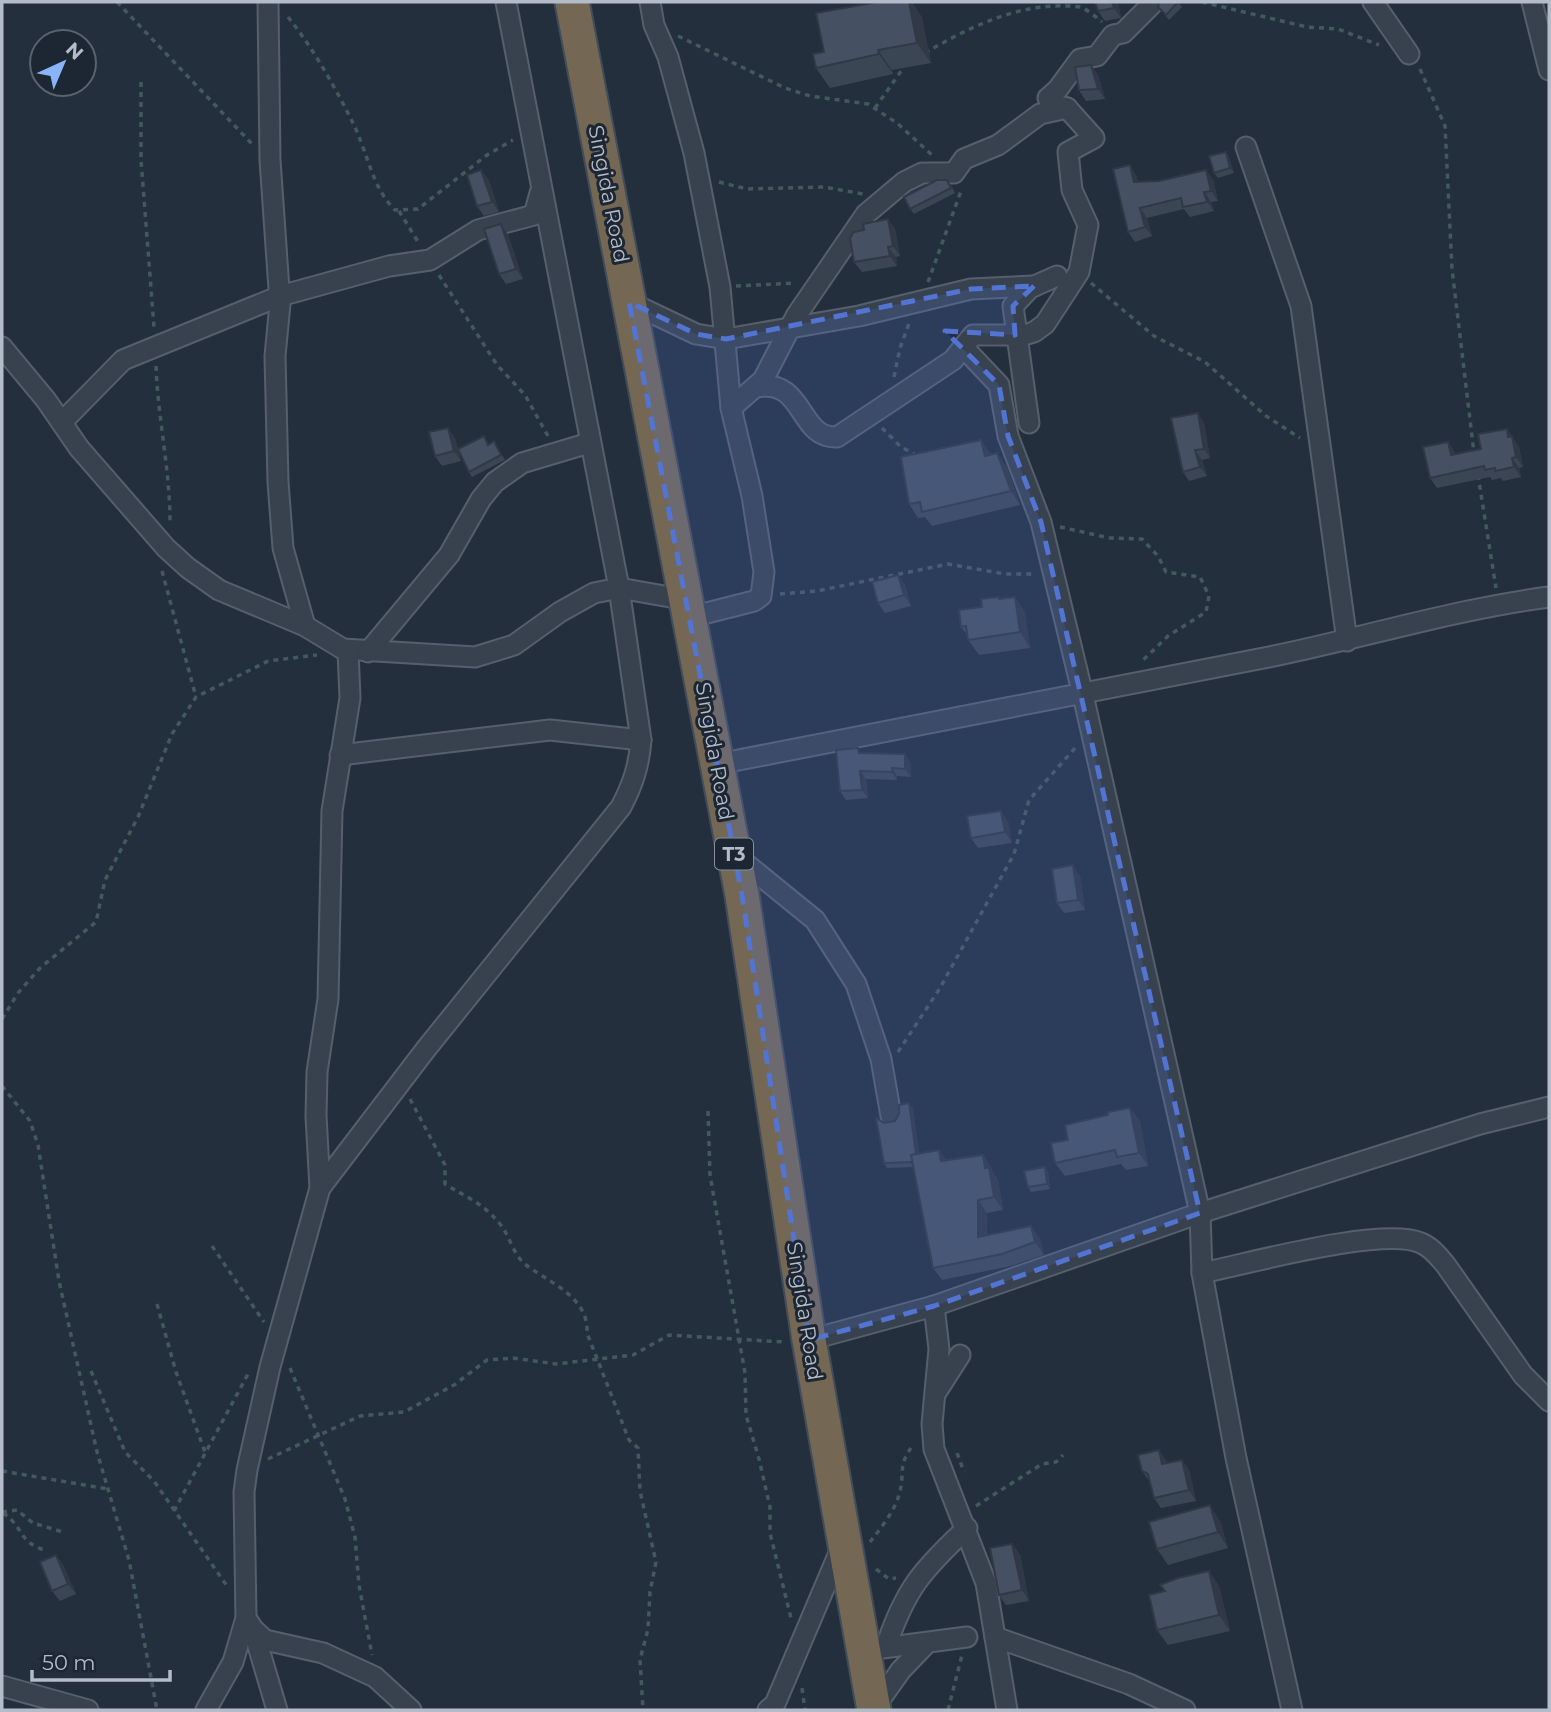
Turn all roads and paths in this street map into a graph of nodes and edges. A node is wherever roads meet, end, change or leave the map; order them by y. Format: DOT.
graph roads {
  1 [pos="117,2"];
  2 [pos="506,2"];
  3 [pos="572,2"];
  4 [pos="650,2"];
  5 [pos="1154,2"];
  6 [pos="1202,2"];
  7 [pos="1373,2"];
  8 [pos="1532,2"];
  9 [pos="276,7"];
  10 [pos="654,25"];
  11 [pos="1123,33"];
  12 [pos="1409,54"];
  13 [pos="922,55"];
  14 [pos="905,66"];
  15 [pos="1549,71"];
  16 [pos="141,82"];
  17 [pos="875,108"];
  18 [pos="1067,108"];
  19 [pos="530,131"];
  20 [pos="1246,147"];
  21 [pos="270,160"];
  22 [pos="954,173"];
  23 [pos="699,180"];
  24 [pos="541,192"];
  25 [pos="884,198"];
  26 [pos="399,211"];
  27 [pos="430,260"];
  28 [pos="1079,272"];
  29 [pos="1057,276"];
  30 [pos="816,283"];
  31 [pos="1034,286"];
  32 [pos="720,287"];
  33 [pos="280,296"];
  34 [pos="629,302"];
  35 [pos="788,330"];
  36 [pos="1015,335"];
  37 [pos="726,339"];
  38 [pos="2,347"];
  39 [pos="156,347"];
  40 [pos="964,347"];
  41 [pos="757,387"];
  42 [pos="731,408"];
  43 [pos="869,419"];
  44 [pos="62,422"];
  45 [pos="1029,424"];
  46 [pos="589,443"];
  47 [pos="1321,451"];
  48 [pos="558,453"];
  49 [pos="927,456"];
  50 [pos="1476,461"];
  51 [pos="1478,474"];
  52 [pos="1041,522"];
  53 [pos="164,545"];
  54 [pos="1053,574"];
  55 [pos="619,588"];
  56 [pos="761,596"];
  57 [pos="1549,597"];
  58 [pos="1499,604"];
  59 [pos="689,608"];
  60 [pos="305,626"];
  61 [pos="1347,641"];
  62 [pos="350,649"];
  63 [pos="1115,688"];
  64 [pos="1083,695"];
  65 [pos="196,697"];
  66 [pos="1091,730"];
  67 [pos="641,740"];
  68 [pos="340,755"];
  69 [pos="718,764"];
  70 [pos="734,854"];
  71 [pos="2,1019"];
  72 [pos="884,1075"];
  73 [pos="399,1085"];
  74 [pos="2,1086"];
  75 [pos="1549,1107"];
  76 [pos="708,1111"];
  77 [pos="891,1116"];
  78 [pos="320,1188"];
  79 [pos="1200,1213"];
  80 [pos="212,1246"];
  81 [pos="1202,1273"];
  82 [pos="157,1304"];
  83 [pos="934,1306"];
  84 [pos="738,1338"];
  85 [pos="279,1340"];
  86 [pos="810,1340"];
  87 [pos="960,1355"];
  88 [pos="599,1359"];
  89 [pos="255,1364"];
  90 [pos="91,1371"];
  91 [pos="937,1392"];
  92 [pos="1549,1401"];
  93 [pos="932,1424"];
  94 [pos="317,1434"];
  95 [pos="205,1452"];
  96 [pos="1063,1455"];
  97 [pos="247,1469"];
  98 [pos="2,1471"];
  99 [pos="108,1489"];
  100 [pos="174,1511"];
  101 [pos="964,1521"];
  102 [pos="63,1532"];
  103 [pos="47,1551"];
  104 [pos="846,1555"];
  105 [pos="922,1572"];
  106 [pos="249,1624"];
  107 [pos="967,1637"];
  108 [pos="995,1637"];
  109 [pos="927,1643"];
  110 [pos="875,1649"];
  111 [pos="795,1653"];
  112 [pos="375,1677"];
  113 [pos="2,1686"];
  114 [pos="874,1709"];
  115 [pos="88,1710"];
  116 [pos="157,1710"];
  117 [pos="206,1710"];
  118 [pos="276,1710"];
  119 [pos="411,1710"];
  120 [pos="643,1710"];
  121 [pos="768,1710"];
  122 [pos="1007,1710"];
  123 [pos="1185,1710"];
  124 [pos="1292,1710"];
  1 -- 21 [label="path"];
  2 -- 19 [label="street"];
  3 -- 34 [label="highway, Singida Road / T3"];
  4 -- 10 [label="street"];
  5 -- 11 [label="street"];
  6 -- 12 [label="path"];
  7 -- 12 [label="street"];
  8 -- 15 [label="street"];
  9 -- 21 [label="street"];
  9 -- 26 [label="path"];
  10 -- 17 [label="path"];
  10 -- 23 [label="street"];
  11 -- 13 [label="path"];
  11 -- 18 [label="street"];
  12 -- 50 [label="path"];
  14 -- 17 [label="path"];
  16 -- 39 [label="path"];
  17 -- 22 [label="path"];
  18 -- 22 [label="street"];
  18 -- 28 [label="street"];
  19 -- 24 [label="street"];
  19 -- 26 [label="path"];
  20 -- 47 [label="street"];
  21 -- 33 [label="street"];
  22 -- 25 [label="street"];
  23 -- 25 [label="path"];
  23 -- 32 [label="street"];
  24 -- 27 [label="street"];
  24 -- 46 [label="street"];
  25 -- 30 [label="street"];
  26 -- 27 [label="path"];
  27 -- 33 [label="street"];
  27 -- 48 [label="path"];
  28 -- 36 [label="street"];
  28 -- 47 [label="path"];
  29 -- 31 [label="street"];
  30 -- 32 [label="path"];
  30 -- 35 [label="street"];
  31 -- 35 [label="street"];
  31 -- 36 [label="street"];
  32 -- 37 [label="street"];
  33 -- 39 [label="street"];
  33 -- 60 [label="street"];
  34 -- 37 [label="street"];
  34 -- 59 [label="highway, Singida Road / T3"];
  35 -- 37 [label="street"];
  35 -- 41 [label="street"];
  36 -- 40 [label="street"];
  36 -- 45 [label="street"];
  37 -- 42 [label="street"];
  38 -- 44 [label="street"];
  39 -- 44 [label="street"];
  39 -- 53 [label="path"];
  40 -- 43 [label="street"];
  40 -- 52 [label="street"];
  41 -- 42 [label="street"];
  41 -- 43 [label="street"];
  42 -- 56 [label="street"];
  43 -- 49 [label="path"];
  44 -- 53 [label="street"];
  46 -- 48 [label="street"];
  46 -- 55 [label="street"];
  47 -- 61 [label="street"];
  48 -- 62 [label="street"];
  51 -- 58 [label="path"];
  52 -- 54 [label="street"];
  52 -- 63 [label="path"];
  53 -- 60 [label="street"];
  53 -- 65 [label="path"];
  54 -- 56 [label="path"];
  54 -- 64 [label="street"];
  55 -- 59 [label="street"];
  55 -- 62 [label="street"];
  55 -- 67 [label="street"];
  56 -- 59 [label="street"];
  57 -- 58 [label="street"];
  58 -- 61 [label="street"];
  59 -- 69 [label="highway, Singida Road / T3"];
  60 -- 62 [label="street"];
  61 -- 63 [label="street"];
  62 -- 65 [label="path"];
  62 -- 68 [label="street"];
  63 -- 64 [label="street"];
  64 -- 66 [label="street"];
  64 -- 69 [label="street"];
  65 -- 71 [label="path"];
  66 -- 72 [label="path"];
  66 -- 79 [label="street"];
  67 -- 68 [label="street"];
  67 -- 73 [label="street"];
  68 -- 78 [label="street"];
  69 -- 70 [label="highway, Singida Road / T3"];
  70 -- 72 [label="street"];
  70 -- 86 [label="highway, Singida Road / T3"];
  72 -- 77 [label="street"];
  73 -- 78 [label="street"];
  73 -- 88 [label="path"];
  74 -- 99 [label="path"];
  75 -- 79 [label="street"];
  76 -- 84 [label="path"];
  78 -- 85 [label="street"];
  79 -- 81 [label="street"];
  79 -- 83 [label="street"];
  80 -- 85 [label="path"];
  81 -- 92 [label="street"];
  81 -- 124 [label="street"];
  82 -- 95 [label="path"];
  83 -- 86 [label="street"];
  83 -- 91 [label="street"];
  84 -- 86 [label="path"];
  84 -- 88 [label="path"];
  84 -- 111 [label="path"];
  85 -- 94 [label="path"];
  85 -- 97 [label="street"];
  86 -- 104 [label="highway, Singida Road / T3"];
  87 -- 91 [label="street"];
  88 -- 94 [label="path"];
  88 -- 120 [label="path"];
  89 -- 95 [label="path"];
  90 -- 100 [label="path"];
  91 -- 93 [label="street"];
  93 -- 101 [label="street"];
  93 -- 104 [label="path"];
  94 -- 97 [label="path"];
  94 -- 112 [label="path"];
  95 -- 100 [label="path"];
  96 -- 101 [label="path"];
  97 -- 106 [label="street"];
  98 -- 99 [label="path"];
  99 -- 116 [label="path"];
  100 -- 106 [label="path"];
  101 -- 105 [label="street"];
  101 -- 108 [label="street"];
  102 -- 103 [label="path"];
  104 -- 105 [label="path"];
  104 -- 110 [label="highway, Singida Road / T3"];
  104 -- 111 [label="street"];
  105 -- 110 [label="street"];
  106 -- 112 [label="street"];
  106 -- 117 [label="street"];
  106 -- 118 [label="street"];
  107 -- 109 [label="street"];
  108 -- 122 [label="street"];
  108 -- 123 [label="street"];
  109 -- 110 [label="street"];
  109 -- 114 [label="street"];
  110 -- 114 [label="highway, Singida Road / T3"];
  111 -- 121 [label="street"];
  112 -- 119 [label="street"];
  113 -- 115 [label="street"];
}
